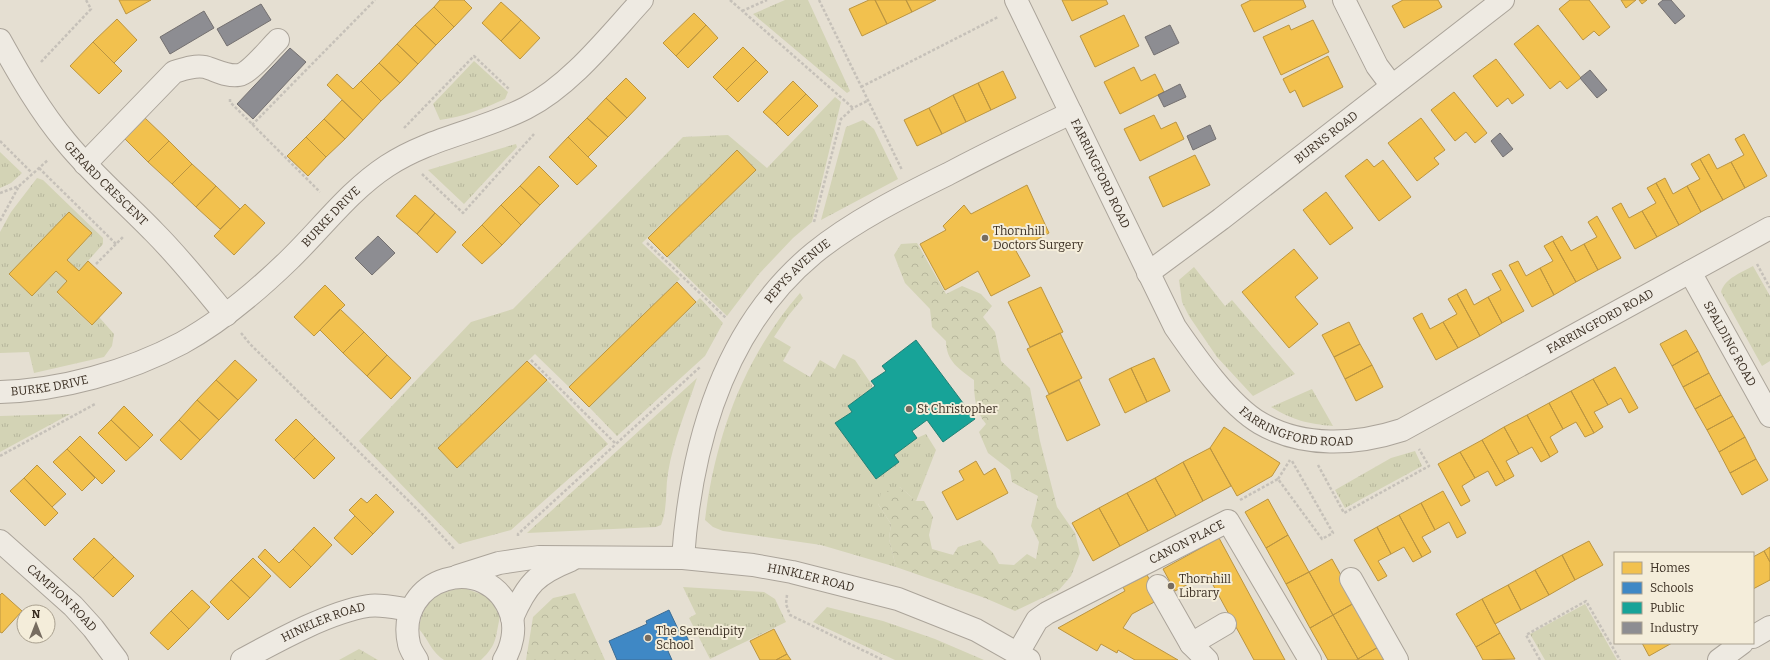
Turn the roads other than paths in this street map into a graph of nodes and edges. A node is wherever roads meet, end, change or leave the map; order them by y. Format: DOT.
graph roads {
  1 [pos="642,0"];
  2 [pos="1344,0"];
  3 [pos="1503,0"];
  4 [pos="1017,3"];
  5 [pos="0,40"];
  6 [pos="278,40"];
  7 [pos="1392,86"];
  8 [pos="1070,113"];
  9 [pos="85,164"];
  10 [pos="1770,228"];
  11 [pos="1690,272"];
  12 [pos="1148,273"];
  13 [pos="226,315"];
  14 [pos="0,392"];
  15 [pos="1770,416"];
  16 [pos="0,541"];
  17 [pos="578,557"];
  18 [pos="683,558"];
  19 [pos="466,574"];
  20 [pos="1152,577"];
  21 [pos="1352,579"];
  22 [pos="411,610"];
  23 [pos="512,618"];
  24 [pos="1225,624"];
  25 [pos="1770,627"];
  26 [pos="1754,636"];
  27 [pos="1191,644"];
  28 [pos="1741,644"];
  29 [pos="1024,657"];
  30 [pos="118,660"];
  31 [pos="242,660"];
  32 [pos="416,660"];
  33 [pos="504,660"];
  34 [pos="1207,660"];
  35 [pos="1310,660"];
  36 [pos="1397,660"];
  37 [pos="1719,660"];
  1 -- 13 [label="street, BURKE DRIVE"];
  2 -- 7 [label="street"];
  3 -- 7 [label="street, BURNS ROAD"];
  4 -- 8 [label="street, FARRINGFORD ROAD"];
  5 -- 9 [label="street, GERARD CRESCENT"];
  6 -- 9 [label="street"];
  7 -- 12 [label="street, BURNS ROAD"];
  8 -- 12 [label="street, FARRINGFORD ROAD"];
  8 -- 18 [label="street, PEPYS AVENUE"];
  9 -- 13 [label="street, GERARD CRESCENT"];
  10 -- 11 [label="street, FARRINGFORD ROAD"];
  11 -- 12 [label="street, FARRINGFORD ROAD"];
  11 -- 15 [label="street, SPALDING ROAD"];
  13 -- 14 [label="street, BURKE DRIVE"];
  16 -- 30 [label="street, CAMPION ROAD"];
  17 -- 18 [label="street, HINKLER ROAD"];
  17 -- 19 [label="street, HINKLER ROAD"];
  17 -- 23 [label="street, HINKLER ROAD"];
  18 -- 29 [label="street, HINKLER ROAD"];
  19 -- 22 [label="street, HINKLER ROAD"];
  19 -- 23 [label="street"];
  20 -- 27 [label="street"];
  20 -- 29 [label="street, CANON PLACE"];
  20 -- 35 [label="street, CANON PLACE"];
  21 -- 36 [label="street"];
  22 -- 31 [label="street, HINKLER ROAD"];
  22 -- 32 [label="street"];
  23 -- 33 [label="street"];
  24 -- 27 [label="street"];
  25 -- 26 [label="street"];
  27 -- 34 [label="street"];
  28 -- 37 [label="street"];
}
